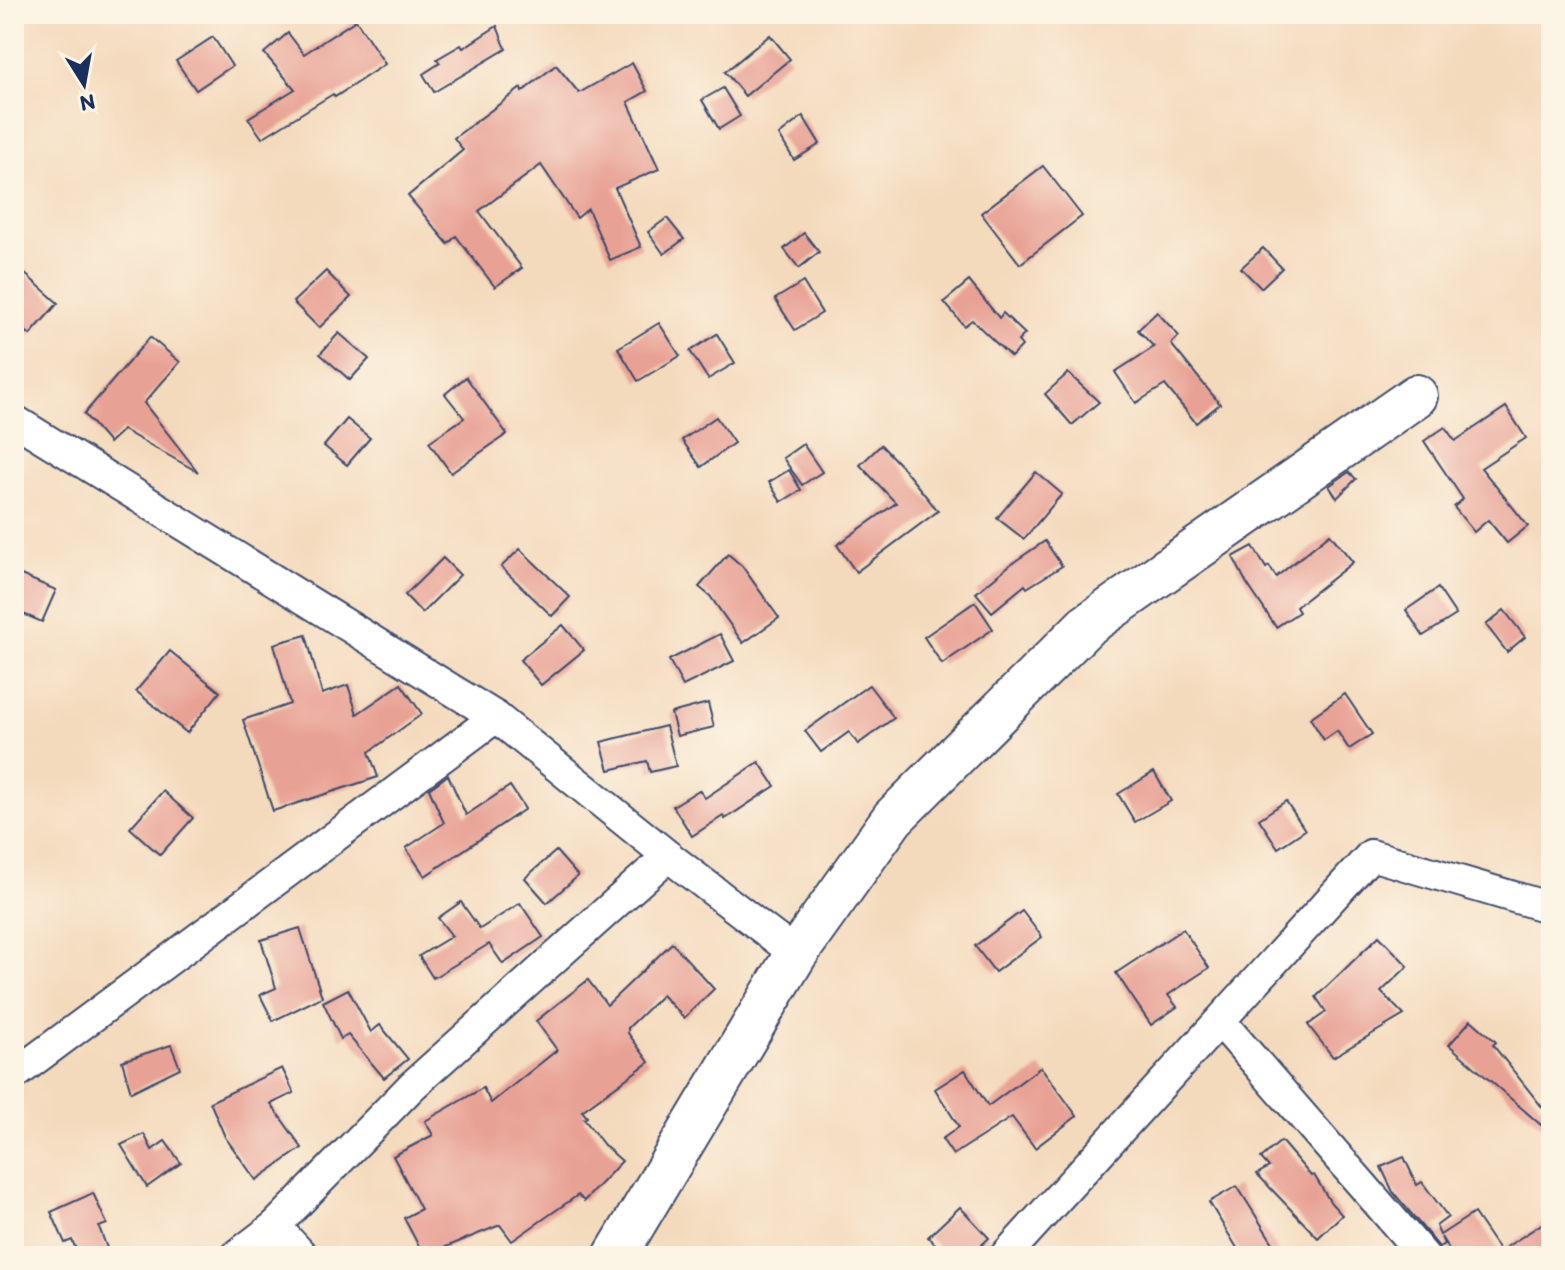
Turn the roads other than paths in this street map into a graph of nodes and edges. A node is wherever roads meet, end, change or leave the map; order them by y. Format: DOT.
graph roads {
  1 [pos="1416,396"];
  2 [pos="14,420"];
  3 [pos="496,717"];
  4 [pos="668,856"];
  5 [pos="1551,908"];
  6 [pos="796,954"];
  7 [pos="1220,1021"];
  8 [pos="14,1075"];
  9 [pos="275,1226"];
  10 [pos="1412,1252"];
  11 [pos="236,1256"];
  12 [pos="303,1256"];
  13 [pos="615,1256"];
  14 [pos="1005,1256"];
  1 -- 6 [label="street"];
  2 -- 3 [label="street"];
  3 -- 4 [label="street"];
  3 -- 8 [label="street"];
  4 -- 6 [label="street"];
  4 -- 9 [label="street"];
  5 -- 7 [label="street"];
  6 -- 13 [label="street"];
  7 -- 10 [label="street"];
  7 -- 14 [label="street"];
  9 -- 11 [label="street"];
  9 -- 12 [label="street"];
}
